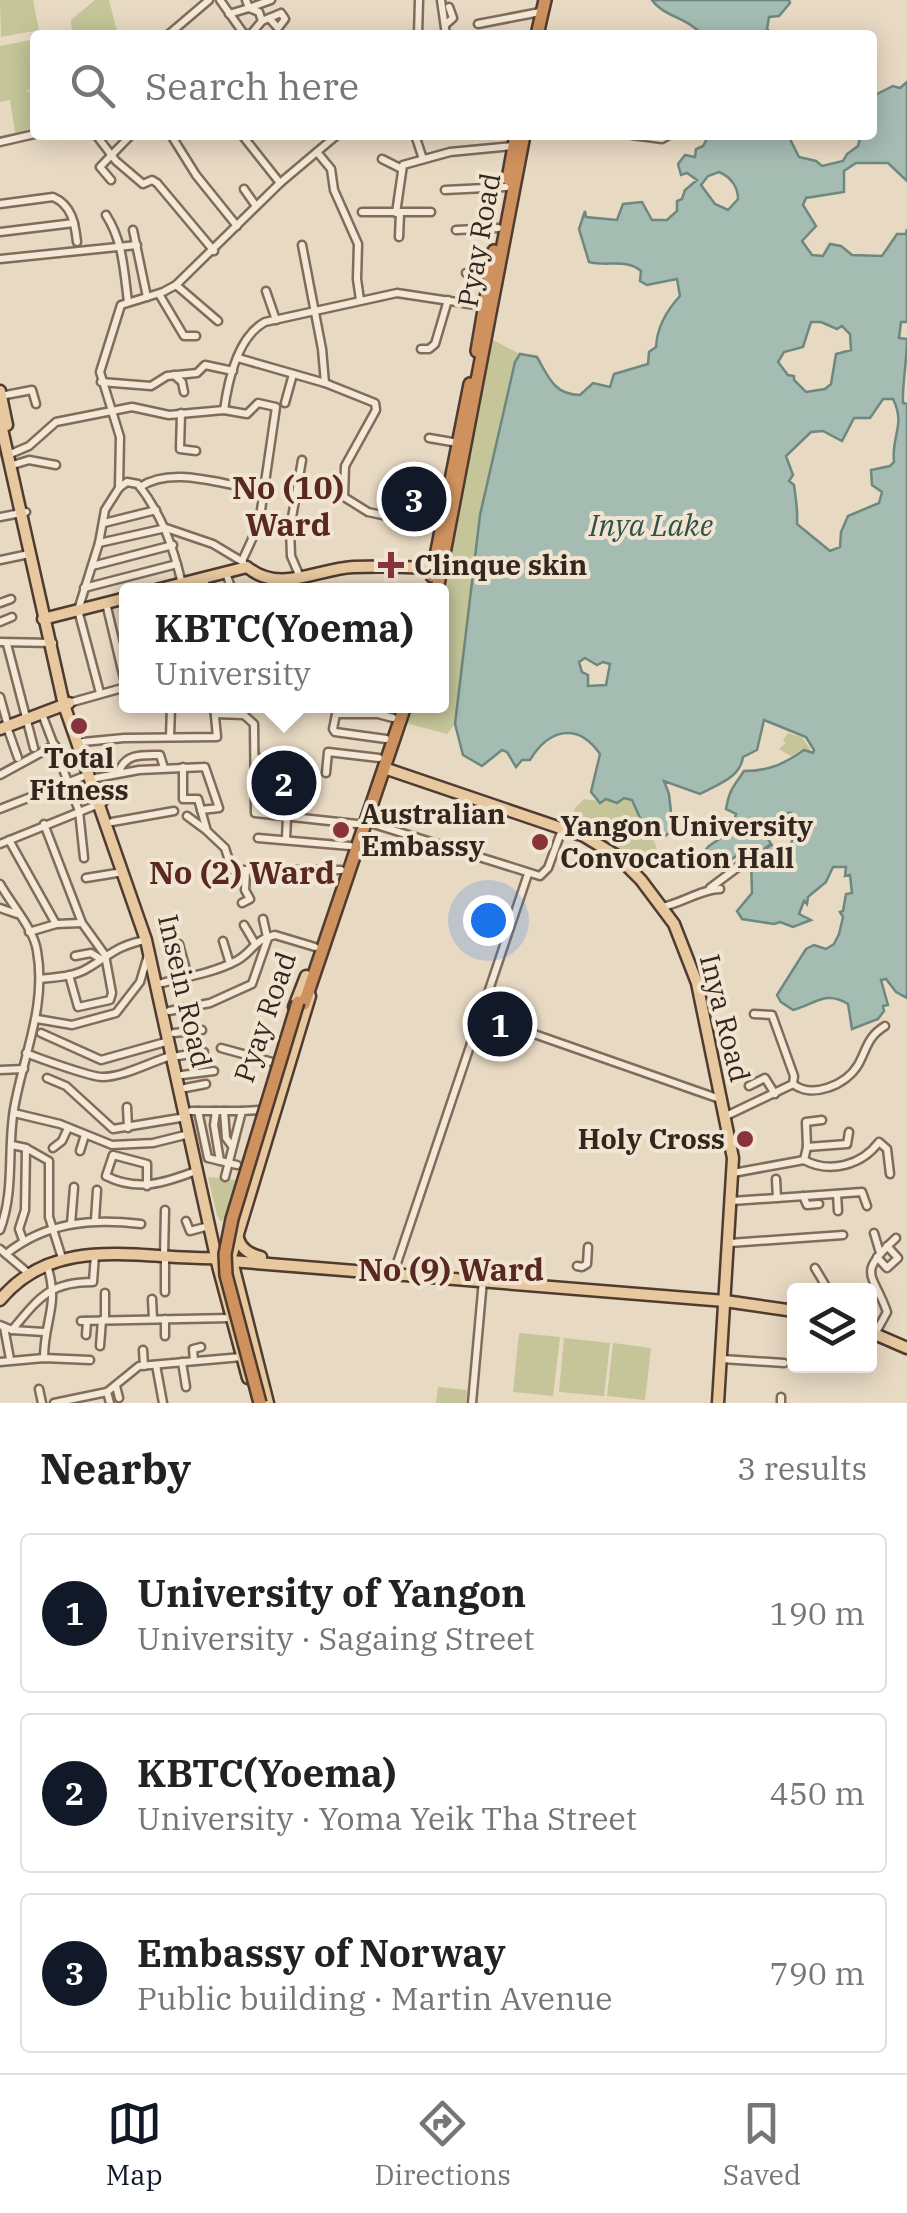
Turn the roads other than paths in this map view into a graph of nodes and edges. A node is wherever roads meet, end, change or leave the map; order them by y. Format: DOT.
graph roads {
  1 [pos="208,0"];
  2 [pos="220,0"];
  3 [pos="271,0"];
  4 [pos="419,0"];
  5 [pos="441,0"];
  6 [pos="248,4"];
  7 [pos="546,4"];
  8 [pos="449,6"];
  9 [pos="229,14"];
  10 [pos="478,24"];
  11 [pos="444,25"];
  12 [pos="174,30"];
  13 [pos="240,30"];
  14 [pos="255,30"];
  15 [pos="419,30"];
  16 [pos="445,30"];
  17 [pos="542,30"];
  18 [pos="30,135"];
  19 [pos="100,140"];
  20 [pos="126,140"];
  21 [pos="174,140"];
  22 [pos="246,140"];
  23 [pos="331,140"];
  24 [pos="417,140"];
  25 [pos="515,140"];
  26 [pos="522,140"];
  27 [pos="0,142"];
  28 [pos="317,152"];
  29 [pos="112,156"];
  30 [pos="382,159"];
  31 [pos="423,159"];
  32 [pos="400,168"];
  33 [pos="111,180"];
  34 [pos="280,183"];
  35 [pos="509,184"];
  36 [pos="244,189"];
  37 [pos="445,190"];
  38 [pos="0,204"];
  39 [pos="256,206"];
  40 [pos="362,212"];
  41 [pos="431,212"];
  42 [pos="398,213"];
  43 [pos="106,215"];
  44 [pos="74,223"];
  45 [pos="237,226"];
  46 [pos="498,228"];
  47 [pos="134,230"];
  48 [pos="456,230"];
  49 [pos="0,232"];
  50 [pos="399,236"];
  51 [pos="77,242"];
  52 [pos="138,244"];
  53 [pos="302,245"];
  54 [pos="120,247"];
  55 [pos="214,252"];
  56 [pos="0,259"];
  57 [pos="466,272"];
  58 [pos="490,272"];
  59 [pos="174,286"];
  60 [pos="266,292"];
  61 [pos="159,294"];
  62 [pos="147,297"];
  63 [pos="182,297"];
  64 [pos="360,300"];
  65 [pos="448,300"];
  66 [pos="128,302"];
  67 [pos="314,312"];
  68 [pos="487,314"];
  69 [pos="276,320"];
  70 [pos="218,322"];
  71 [pos="196,336"];
  72 [pos="421,348"];
  73 [pos="238,358"];
  74 [pos="233,372"];
  75 [pos="173,374"];
  76 [pos="293,374"];
  77 [pos="101,382"];
  78 [pos="326,383"];
  79 [pos="184,392"];
  80 [pos="0,394"];
  81 [pos="285,403"];
  82 [pos="36,404"];
  83 [pos="470,408"];
  84 [pos="224,410"];
  85 [pos="110,411"];
  86 [pos="182,413"];
  87 [pos="2,426"];
  88 [pos="429,438"];
  89 [pos="458,443"];
  90 [pos="196,451"];
  91 [pos="12,457"];
  92 [pos="302,460"];
  93 [pos="56,465"];
  94 [pos="205,467"];
  95 [pos="203,480"];
  96 [pos="136,485"];
  97 [pos="243,487"];
  98 [pos="118,488"];
  99 [pos="156,510"];
  100 [pos="23,512"];
  101 [pos="0,517"];
  102 [pos="103,524"];
  103 [pos="166,528"];
  104 [pos="441,528"];
  105 [pos="99,544"];
  106 [pos="172,545"];
  107 [pos="29,554"];
  108 [pos="0,560"];
  109 [pos="177,564"];
  110 [pos="245,564"];
  111 [pos="92,566"];
  112 [pos="226,572"];
  113 [pos="300,578"];
  114 [pos="435,580"];
  115 [pos="180,583"];
  116 [pos="207,583"];
  117 [pos="230,583"];
  118 [pos="83,588"];
  119 [pos="10,600"];
  120 [pos="119,600"];
  121 [pos="0,603"];
  122 [pos="106,604"];
  123 [pos="78,610"];
  124 [pos="12,617"];
  125 [pos="46,619"];
  126 [pos="0,622"];
  127 [pos="4,643"];
  128 [pos="52,644"];
  129 [pos="119,658"];
  130 [pos="119,689"];
  131 [pos="100,693"];
  132 [pos="0,697"];
  133 [pos="67,704"];
  134 [pos="171,713"];
  135 [pos="215,713"];
  136 [pos="228,713"];
  137 [pos="386,713"];
  138 [pos="395,713"];
  139 [pos="402,713"];
  140 [pos="42,714"];
  141 [pos="26,719"];
  142 [pos="5,728"];
  143 [pos="170,737"];
  144 [pos="386,739"];
  145 [pos="56,740"];
  146 [pos="82,742"];
  147 [pos="34,748"];
  148 [pos="18,758"];
  149 [pos="256,758"];
  150 [pos="182,766"];
  151 [pos="379,767"];
  152 [pos="164,768"];
  153 [pos="119,772"];
  154 [pos="326,772"];
  155 [pos="0,775"];
  156 [pos="92,776"];
  157 [pos="68,782"];
  158 [pos="102,803"];
  159 [pos="0,809"];
  160 [pos="201,810"];
  161 [pos="79,811"];
  162 [pos="174,811"];
  163 [pos="187,816"];
  164 [pos="286,817"];
  165 [pos="112,822"];
  166 [pos="362,823"];
  167 [pos="44,824"];
  168 [pos="563,827"];
  169 [pos="207,831"];
  170 [pos="258,838"];
  171 [pos="9,840"];
  172 [pos="286,840"];
  173 [pos="0,844"];
  174 [pos="350,846"];
  175 [pos="84,858"];
  176 [pos="746,861"];
  177 [pos="341,870"];
  178 [pos="124,872"];
  179 [pos="246,872"];
  180 [pos="528,874"];
  181 [pos="86,878"];
  182 [pos="0,884"];
  183 [pos="709,889"];
  184 [pos="720,889"];
  185 [pos="242,903"];
  186 [pos="662,907"];
  187 [pos="0,908"];
  188 [pos="18,914"];
  189 [pos="263,918"];
  190 [pos="82,922"];
  191 [pos="56,924"];
  192 [pos="244,925"];
  193 [pos="28,932"];
  194 [pos="268,937"];
  195 [pos="222,941"];
  196 [pos="254,942"];
  197 [pos="179,944"];
  198 [pos="147,946"];
  199 [pos="316,947"];
  200 [pos="75,956"];
  201 [pos="102,957"];
  202 [pos="230,964"];
  203 [pos="69,975"];
  204 [pos="188,977"];
  205 [pos="40,980"];
  206 [pos="308,980"];
  207 [pos="162,983"];
  208 [pos="169,1011"];
  209 [pos="754,1014"];
  210 [pos="480,1015"];
  211 [pos="37,1019"];
  212 [pos="885,1026"];
  213 [pos="202,1030"];
  214 [pos="40,1034"];
  215 [pos="171,1037"];
  216 [pos="221,1048"];
  217 [pos="204,1052"];
  218 [pos="26,1053"];
  219 [pos="175,1056"];
  220 [pos="276,1064"];
  221 [pos="24,1069"];
  222 [pos="0,1070"];
  223 [pos="214,1071"];
  224 [pos="182,1075"];
  225 [pos="47,1078"];
  226 [pos="206,1084"];
  227 [pos="793,1084"];
  228 [pos="749,1086"];
  229 [pos="185,1088"];
  230 [pos="775,1094"];
  231 [pos="717,1098"];
  232 [pos="127,1107"];
  233 [pos="242,1110"];
  234 [pos="260,1110"];
  235 [pos="220,1111"];
  236 [pos="14,1113"];
  237 [pos="192,1113"];
  238 [pos="726,1116"];
  239 [pos="822,1120"];
  240 [pos="0,1128"];
  241 [pos="13,1128"];
  242 [pos="68,1128"];
  243 [pos="128,1128"];
  244 [pos="850,1132"];
  245 [pos="190,1134"];
  246 [pos="85,1135"];
  247 [pos="12,1145"];
  248 [pos="232,1146"];
  249 [pos="808,1147"];
  250 [pos="54,1148"];
  251 [pos="27,1151"];
  252 [pos="80,1151"];
  253 [pos="0,1154"];
  254 [pos="12,1155"];
  255 [pos="804,1160"];
  256 [pos="228,1163"];
  257 [pos="197,1170"];
  258 [pos="732,1173"];
  259 [pos="890,1174"];
  260 [pos="225,1177"];
  261 [pos="776,1178"];
  262 [pos="146,1186"];
  263 [pos="74,1187"];
  264 [pos="241,1187"];
  265 [pos="97,1190"];
  266 [pos="786,1190"];
  267 [pos="805,1193"];
  268 [pos="836,1194"];
  269 [pos="778,1198"];
  270 [pos="732,1200"];
  271 [pos="819,1204"];
  272 [pos="867,1206"];
  273 [pos="165,1210"];
  274 [pos="838,1211"];
  275 [pos="95,1220"];
  276 [pos="186,1221"];
  277 [pos="71,1224"];
  278 [pos="141,1224"];
  279 [pos="221,1224"];
  280 [pos="51,1228"];
  281 [pos="0,1229"];
  282 [pos="874,1233"];
  283 [pos="843,1235"];
  284 [pos="896,1238"];
  285 [pos="23,1240"];
  286 [pos="730,1243"];
  287 [pos="214,1244"];
  288 [pos="887,1246"];
  289 [pos="588,1247"];
  290 [pos="3,1252"];
  291 [pos="95,1253"];
  292 [pos="878,1255"];
  293 [pos="164,1256"];
  294 [pos="62,1258"];
  295 [pos="190,1258"];
  296 [pos="225,1258"];
  297 [pos="256,1260"];
  298 [pos="46,1264"];
  299 [pos="576,1266"];
  300 [pos="815,1268"];
  301 [pos="390,1272"];
  302 [pos="28,1273"];
  303 [pos="483,1279"];
  304 [pos="229,1280"];
  305 [pos="826,1283"];
  306 [pos="872,1283"];
  307 [pos="54,1286"];
  308 [pos="726,1286"];
  309 [pos="165,1292"];
  310 [pos="105,1293"];
  311 [pos="877,1294"];
  312 [pos="152,1299"];
  313 [pos="0,1300"];
  314 [pos="726,1301"];
  315 [pos="742,1303"];
  316 [pos="787,1310"];
  317 [pos="165,1319"];
  318 [pos="104,1320"];
  319 [pos="153,1320"];
  320 [pos="232,1321"];
  321 [pos="246,1321"];
  322 [pos="877,1326"];
  323 [pos="5,1327"];
  324 [pos="44,1332"];
  325 [pos="86,1335"];
  326 [pos="877,1335"];
  327 [pos="165,1336"];
  328 [pos="906,1344"];
  329 [pos="100,1346"];
  330 [pos="201,1347"];
  331 [pos="143,1350"];
  332 [pos="242,1357"];
  333 [pos="44,1358"];
  334 [pos="722,1359"];
  335 [pos="10,1360"];
  336 [pos="90,1360"];
  337 [pos="194,1361"];
  338 [pos="0,1362"];
  339 [pos="182,1362"];
  340 [pos="784,1363"];
  341 [pos="156,1365"];
  342 [pos="144,1366"];
  343 [pos="116,1386"];
  344 [pos="186,1387"];
  345 [pos="39,1389"];
  346 [pos="102,1396"];
  347 [pos="119,1398"];
  348 [pos="42,1403"];
  349 [pos="56,1403"];
  350 [pos="110,1403"];
  351 [pos="163,1403"];
  352 [pos="262,1403"];
  353 [pos="472,1403"];
  354 [pos="718,1403"];
  1 -- 12 [label="street"];
  2 -- 9 [label="street"];
  3 -- 6 [label="street"];
  4 -- 15 [label="street"];
  5 -- 11 [label="street"];
  6 -- 9 [label="street"];
  6 -- 14 [label="street"];
  7 -- 10 [label="street"];
  7 -- 17 [label="highway"];
  8 -- 11 [label="street"];
  9 -- 13 [label="street"];
  11 -- 16 [label="street"];
  18 -- 27 [label="street"];
  19 -- 29 [label="street"];
  20 -- 29 [label="street"];
  21 -- 45 [label="street"];
  22 -- 34 [label="street"];
  23 -- 28 [label="street"];
  24 -- 31 [label="street"];
  25 -- 31 [label="street"];
  25 -- 35 [label="highway, Pyay Road"];
  26 -- 35 [label="highway, Pyay Road"];
  28 -- 34 [label="street"];
  28 -- 64 [label="street"];
  29 -- 33 [label="street"];
  29 -- 55 [label="street"];
  30 -- 32 [label="street"];
  31 -- 32 [label="street"];
  32 -- 42 [label="street"];
  34 -- 39 [label="street"];
  35 -- 37 [label="street"];
  35 -- 46 [label="highway, Pyay Road"];
  35 -- 68 [label="highway, Pyay Road"];
  36 -- 39 [label="street"];
  38 -- 44 [label="street"];
  39 -- 45 [label="street"];
  40 -- 42 [label="street"];
  41 -- 42 [label="street"];
  42 -- 50 [label="street"];
  43 -- 54 [label="street"];
  44 -- 49 [label="street"];
  44 -- 51 [label="street"];
  45 -- 55 [label="street"];
  46 -- 48 [label="street"];
  46 -- 58 [label="highway, Pyay Road"];
  47 -- 52 [label="street"];
  52 -- 54 [label="street"];
  52 -- 62 [label="street"];
  53 -- 67 [label="street"];
  54 -- 56 [label="street"];
  54 -- 66 [label="street"];
  55 -- 59 [label="street"];
  57 -- 58 [label="street"];
  58 -- 68 [label="highway, Pyay Road"];
  59 -- 61 [label="street"];
  59 -- 63 [label="street"];
  59 -- 70 [label="street"];
  60 -- 69 [label="street"];
  61 -- 62 [label="street"];
  61 -- 71 [label="street"];
  62 -- 66 [label="street"];
  64 -- 65 [label="street"];
  64 -- 67 [label="street"];
  65 -- 68 [label="street"];
  65 -- 72 [label="street"];
  66 -- 77 [label="street"];
  67 -- 69 [label="street"];
  67 -- 78 [label="street"];
  68 -- 83 [label="highway, Pyay Road"];
  69 -- 73 [label="street"];
  73 -- 74 [label="street"];
  73 -- 76 [label="street"];
  74 -- 75 [label="street"];
  74 -- 84 [label="street"];
  75 -- 77 [label="street"];
  75 -- 79 [label="street"];
  76 -- 78 [label="street"];
  76 -- 81 [label="street"];
  77 -- 85 [label="street"];
  78 -- 104 [label="street"];
  80 -- 82 [label="street"];
  80 -- 87 [label="main road, Insein Road"];
  83 -- 89 [label="highway, Pyay Road"];
  83 -- 114 [label="highway, Pyay Road"];
  84 -- 86 [label="street"];
  84 -- 110 [label="street"];
  85 -- 86 [label="street"];
  85 -- 91 [label="street"];
  85 -- 98 [label="street"];
  86 -- 90 [label="street"];
  87 -- 91 [label="main road, Insein Road"];
  88 -- 89 [label="street"];
  89 -- 104 [label="highway, Pyay Road"];
  91 -- 93 [label="street"];
  91 -- 100 [label="main road, Insein Road"];
  92 -- 113 [label="street"];
  94 -- 95 [label="street"];
  95 -- 96 [label="street"];
  95 -- 97 [label="street"];
  96 -- 98 [label="street"];
  96 -- 99 [label="street"];
  98 -- 102 [label="street"];
  99 -- 102 [label="street"];
  99 -- 103 [label="street"];
  100 -- 101 [label="street"];
  100 -- 107 [label="main road, Insein Road"];
  100 -- 125 [label="main road, Insein Road"];
  102 -- 105 [label="street"];
  103 -- 105 [label="street"];
  103 -- 106 [label="street"];
  103 -- 110 [label="street"];
  104 -- 114 [label="highway, Pyay Road"];
  105 -- 111 [label="street"];
  106 -- 109 [label="street"];
  106 -- 111 [label="street"];
  107 -- 108 [label="street"];
  107 -- 125 [label="main road, Insein Road"];
  109 -- 115 [label="street"];
  109 -- 118 [label="street"];
  110 -- 112 [label="main road"];
  110 -- 113 [label="main road"];
  111 -- 118 [label="street"];
  112 -- 116 [label="main road"];
  112 -- 117 [label="street"];
  113 -- 114 [label="main road"];
  118 -- 123 [label="street"];
  119 -- 121 [label="street"];
  120 -- 122 [label="main road"];
  122 -- 123 [label="main road"];
  122 -- 129 [label="street"];
  123 -- 125 [label="main road"];
  123 -- 131 [label="street"];
  124 -- 126 [label="street"];
  125 -- 128 [label="main road, Insein Road"];
  127 -- 128 [label="street"];
  127 -- 141 [label="street"];
  128 -- 133 [label="main road, Insein Road"];
  128 -- 133 [label="main road, Insein Road"];
  130 -- 131 [label="street"];
  131 -- 133 [label="street"];
  132 -- 142 [label="street"];
  133 -- 140 [label="main road"];
  133 -- 146 [label="main road, Insein Road"];
  133 -- 156 [label="main road, Insein Road"];
  134 -- 143 [label="street"];
  135 -- 143 [label="street"];
  136 -- 149 [label="street"];
  137 -- 144 [label="street"];
  138 -- 144 [label="highway"];
  139 -- 151 [label="highway"];
  140 -- 141 [label="main road"];
  140 -- 145 [label="street"];
  141 -- 142 [label="main road"];
  141 -- 147 [label="street"];
  142 -- 148 [label="street"];
  143 -- 146 [label="street"];
  144 -- 151 [label="highway"];
  145 -- 155 [label="street"];
  145 -- 157 [label="street"];
  146 -- 156 [label="main road, Insein Road"];
  149 -- 164 [label="street"];
  149 -- 164 [label="street"];
  150 -- 152 [label="street"];
  150 -- 160 [label="street"];
  150 -- 160 [label="street"];
  151 -- 154 [label="street"];
  151 -- 166 [label="highway"];
  151 -- 168 [label="main road, Inya Road"];
  152 -- 153 [label="street"];
  152 -- 153 [label="street"];
  153 -- 156 [label="street"];
  156 -- 157 [label="street"];
  156 -- 158 [label="main road, Insein Road"];
  157 -- 159 [label="street"];
  157 -- 161 [label="street"];
  158 -- 161 [label="street"];
  158 -- 165 [label="main road, Insein Road"];
  158 -- 178 [label="main road, Insein Road"];
  160 -- 169 [label="street"];
  161 -- 167 [label="street"];
  161 -- 175 [label="street"];
  162 -- 165 [label="street"];
  163 -- 169 [label="street"];
  164 -- 166 [label="street"];
  164 -- 172 [label="street"];
  165 -- 207 [label="main road, Insein Road"];
  166 -- 174 [label="highway, Pyay Road"];
  166 -- 180 [label="street"];
  166 -- 206 [label="highway, Pyay Road"];
  167 -- 171 [label="street"];
  167 -- 190 [label="street"];
  168 -- 180 [label="street"];
  168 -- 186 [label="main road, Inya Road"];
  169 -- 179 [label="street"];
  170 -- 172 [label="street"];
  171 -- 173 [label="street"];
  171 -- 191 [label="street"];
  172 -- 174 [label="street"];
  174 -- 177 [label="highway, Pyay Road"];
  176 -- 183 [label="street"];
  177 -- 179 [label="street"];
  177 -- 199 [label="highway, Pyay Road"];
  178 -- 181 [label="street"];
  178 -- 198 [label="main road, Insein Road"];
  179 -- 185 [label="street"];
  180 -- 210 [label="street"];
  182 -- 188 [label="street"];
  183 -- 184 [label="street"];
  183 -- 186 [label="street"];
  186 -- 238 [label="main road, Inya Road"];
  187 -- 188 [label="street"];
  188 -- 193 [label="street"];
  189 -- 194 [label="street"];
  190 -- 191 [label="street"];
  190 -- 201 [label="street"];
  191 -- 193 [label="street"];
  192 -- 196 [label="street"];
  193 -- 205 [label="street"];
  194 -- 196 [label="street"];
  194 -- 199 [label="street"];
  194 -- 208 [label="street"];
  195 -- 202 [label="street"];
  196 -- 202 [label="street"];
  197 -- 204 [label="street"];
  198 -- 201 [label="street"];
  198 -- 211 [label="street"];
  198 -- 215 [label="main road, Insein Road"];
  199 -- 206 [label="highway, Pyay Road"];
  200 -- 201 [label="street"];
  201 -- 203 [label="street"];
  201 -- 203 [label="street"];
  202 -- 204 [label="street"];
  203 -- 205 [label="street"];
  204 -- 207 [label="street"];
  205 -- 211 [label="street"];
  206 -- 220 [label="main road, Pyay Road"];
  206 -- 264 [label="main road, Pyay Road"];
  206 -- 352 [label="highway, Pyay Road, bridge"];
  206 -- 352 [label="highway, Pyay Road, bridge"];
  207 -- 208 [label="main road, Insein Road"];
  208 -- 215 [label="main road, Insein Road"];
  209 -- 227 [label="street"];
  210 -- 231 [label="street"];
  210 -- 301 [label="street"];
  211 -- 218 [label="street"];
  212 -- 227 [label="street"];
  213 -- 215 [label="street"];
  214 -- 215 [label="street"];
  215 -- 219 [label="main road, Insein Road"];
  216 -- 220 [label="street"];
  217 -- 219 [label="street"];
  218 -- 219 [label="street"];
  218 -- 221 [label="street"];
  219 -- 224 [label="main road, Insein Road"];
  219 -- 237 [label="main road, Insein Road"];
  220 -- 234 [label="main road, Pyay Road"];
  221 -- 222 [label="street"];
  221 -- 236 [label="street"];
  223 -- 224 [label="street"];
  224 -- 229 [label="main road, Insein Road"];
  225 -- 243 [label="street"];
  226 -- 229 [label="street"];
  227 -- 230 [label="street"];
  228 -- 230 [label="street"];
  229 -- 237 [label="main road, Insein Road"];
  230 -- 238 [label="street"];
  232 -- 243 [label="street"];
  233 -- 234 [label="street"];
  233 -- 235 [label="street"];
  233 -- 248 [label="street"];
  234 -- 264 [label="main road, Pyay Road"];
  235 -- 237 [label="street"];
  235 -- 248 [label="street"];
  235 -- 256 [label="street"];
  236 -- 241 [label="street"];
  236 -- 242 [label="street"];
  237 -- 243 [label="street"];
  237 -- 245 [label="main road, Insein Road"];
  237 -- 256 [label="street"];
  237 -- 279 [label="main road, Insein Road"];
  238 -- 258 [label="main road, Inya Road"];
  239 -- 249 [label="street"];
  240 -- 241 [label="street"];
  241 -- 247 [label="street"];
  242 -- 246 [label="street"];
  242 -- 250 [label="street"];
  244 -- 249 [label="street"];
  245 -- 246 [label="street"];
  245 -- 257 [label="main road, Insein Road"];
  246 -- 252 [label="street"];
  247 -- 251 [label="street"];
  247 -- 254 [label="street"];
  248 -- 256 [label="street"];
  249 -- 255 [label="street"];
  251 -- 280 [label="street"];
  251 -- 285 [label="street"];
  253 -- 254 [label="street"];
  254 -- 281 [label="street"];
  255 -- 258 [label="street"];
  255 -- 259 [label="street"];
  256 -- 260 [label="street"];
  257 -- 262 [label="street"];
  257 -- 279 [label="main road, Insein Road"];
  258 -- 270 [label="main road, Inya Road"];
  261 -- 269 [label="street"];
  262 -- 262 [label="street"];
  263 -- 277 [label="street"];
  264 -- 279 [label="main road, Pyay Road"];
  265 -- 275 [label="street"];
  266 -- 269 [label="street"];
  267 -- 268 [label="street"];
  267 -- 269 [label="street"];
  267 -- 271 [label="street"];
  268 -- 272 [label="street"];
  268 -- 274 [label="street"];
  269 -- 270 [label="street"];
  270 -- 286 [label="main road, Inya Road"];
  273 -- 293 [label="street"];
  275 -- 277 [label="street"];
  275 -- 278 [label="street"];
  276 -- 279 [label="street"];
  277 -- 280 [label="street"];
  279 -- 287 [label="main road, Insein Road"];
  279 -- 296 [label="main road, Pyay Road"];
  279 -- 296 [label="main road, Insein Road"];
  279 -- 297 [label="main road"];
  280 -- 285 [label="street"];
  280 -- 294 [label="street"];
  282 -- 292 [label="street"];
  283 -- 286 [label="street"];
  284 -- 288 [label="street"];
  285 -- 290 [label="street"];
  286 -- 308 [label="main road, Inya Road"];
  287 -- 295 [label="main road"];
  287 -- 296 [label="main road, Insein Road"];
  288 -- 292 [label="street"];
  288 -- 292 [label="street"];
  289 -- 299 [label="street"];
  290 -- 302 [label="street"];
  291 -- 293 [label="main road"];
  291 -- 294 [label="main road"];
  291 -- 307 [label="street"];
  292 -- 306 [label="street"];
  293 -- 295 [label="main road"];
  293 -- 309 [label="street"];
  294 -- 298 [label="main road"];
  295 -- 296 [label="main road"];
  295 -- 304 [label="main road"];
  296 -- 297 [label="main road"];
  296 -- 304 [label="main road"];
  297 -- 301 [label="main road"];
  297 -- 304 [label="main road"];
  298 -- 302 [label="main road"];
  298 -- 307 [label="street"];
  300 -- 305 [label="street"];
  301 -- 303 [label="main road"];
  302 -- 313 [label="main road"];
  303 -- 314 [label="main road"];
  303 -- 353 [label="street"];
  304 -- 320 [label="main road"];
  304 -- 321 [label="main road"];
  307 -- 323 [label="street"];
  307 -- 324 [label="street"];
  308 -- 314 [label="main road, Inya Road"];
  308 -- 315 [label="main road"];
  310 -- 318 [label="street"];
  311 -- 322 [label="street"];
  312 -- 319 [label="street"];
  314 -- 315 [label="main road"];
  314 -- 334 [label="main road, Inya Road"];
  315 -- 316 [label="main road"];
  317 -- 319 [label="street"];
  317 -- 320 [label="street"];
  317 -- 327 [label="street"];
  318 -- 319 [label="street"];
  318 -- 325 [label="street"];
  318 -- 329 [label="street"];
  320 -- 321 [label="street"];
  320 -- 332 [label="main road"];
  321 -- 352 [label="main road"];
  323 -- 324 [label="street"];
  323 -- 335 [label="street"];
  324 -- 333 [label="street"];
  326 -- 328 [label="main road"];
  330 -- 337 [label="street"];
  331 -- 342 [label="street"];
  332 -- 337 [label="street"];
  332 -- 352 [label="main road"];
  333 -- 335 [label="street"];
  333 -- 336 [label="street"];
  334 -- 340 [label="street"];
  334 -- 354 [label="main road, Inya Road"];
  335 -- 338 [label="street"];
  337 -- 339 [label="street"];
  339 -- 341 [label="street"];
  339 -- 344 [label="street"];
  341 -- 342 [label="street"];
  341 -- 351 [label="street"];
  342 -- 343 [label="street"];
  343 -- 346 [label="street"];
  343 -- 347 [label="street"];
  345 -- 348 [label="street"];
  346 -- 349 [label="street"];
  346 -- 350 [label="street"];
}
